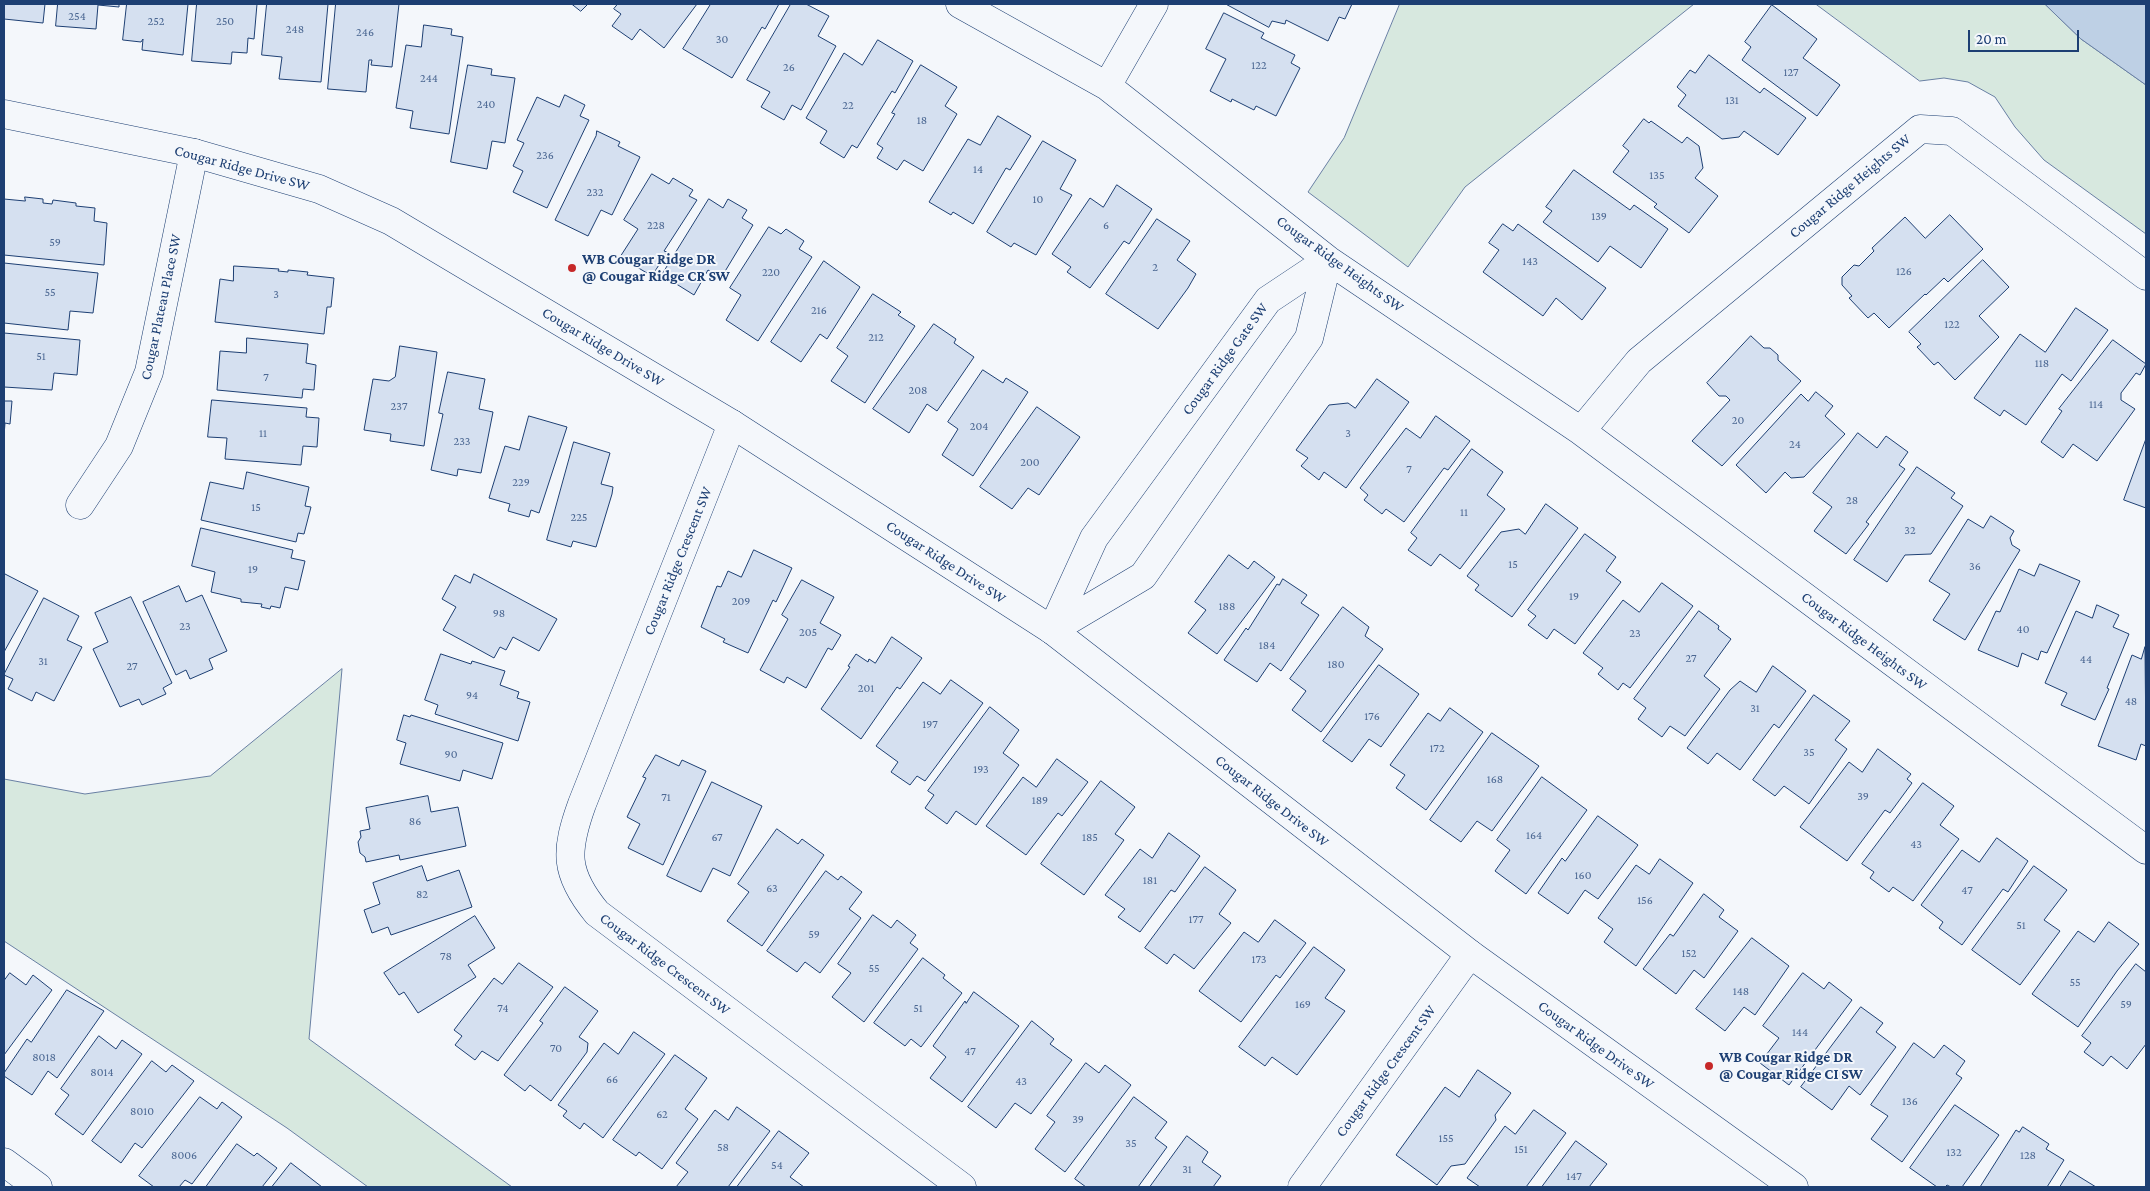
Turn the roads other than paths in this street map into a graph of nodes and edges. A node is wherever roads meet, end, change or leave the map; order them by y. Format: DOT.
graph roads {
  1 [pos="960,4"];
  2 [pos="1154,4"];
  3 [pos="1107,86"];
  4 [pos="4,114"];
  5 [pos="194,153"];
  6 [pos="1328,260"];
  7 [pos="2146,276"];
  8 [pos="732,424"];
  9 [pos="1581,431"];
  10 [pos="80,505"];
  11 [pos="1052,630"];
  12 [pos="2146,850"];
  13 [pos="1470,954"];
  14 [pos="4,1162"];
  15 [pos="38,1187"];
  16 [pos="962,1187"];
  17 [pos="1302,1187"];
  18 [pos="1794,1187"];
  1 -- 3 [label="street, Cougar Ridge Heights SW"];
  2 -- 3 [label="street"];
  3 -- 6 [label="street, Cougar Ridge Heights SW"];
  4 -- 5 [label="street, Cougar Ridge Drive SW"];
  5 -- 8 [label="street, Cougar Ridge Drive SW"];
  5 -- 10 [label="street, Cougar Plateau Place SW"];
  6 -- 9 [label="street, Cougar Ridge Heights SW"];
  6 -- 11 [label="street, Cougar Ridge Gate SW"];
  6 -- 11 [label="street"];
  7 -- 9 [label="street, Cougar Ridge Heights SW"];
  8 -- 11 [label="street, Cougar Ridge Drive SW"];
  8 -- 16 [label="street, Cougar Ridge Crescent SW"];
  9 -- 12 [label="street, Cougar Ridge Heights SW"];
  11 -- 13 [label="street, Cougar Ridge Drive SW"];
  13 -- 17 [label="street, Cougar Ridge Crescent SW"];
  13 -- 18 [label="street, Cougar Ridge Drive SW"];
  14 -- 15 [label="street"];
}
